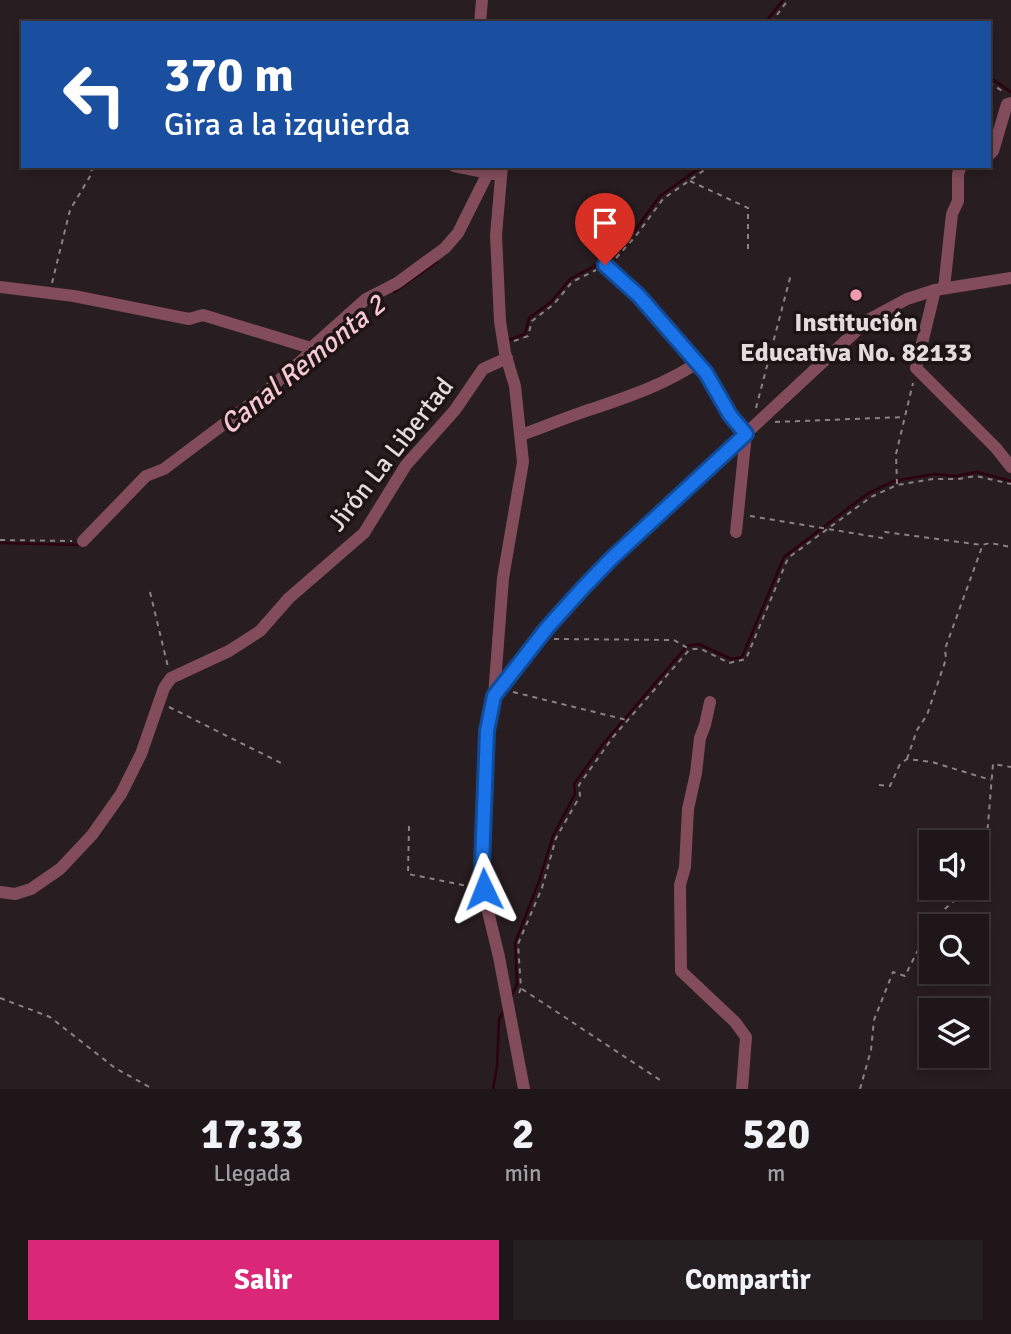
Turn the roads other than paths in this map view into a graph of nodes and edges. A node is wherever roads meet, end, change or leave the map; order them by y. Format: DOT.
graph roads {
  1 [pos="482,0"];
  2 [pos="480,21"];
  3 [pos="1011,101"];
  4 [pos="991,153"];
  5 [pos="468,168"];
  6 [pos="960,168"];
  7 [pos="497,172"];
  8 [pos="605,265"];
  9 [pos="1011,278"];
  10 [pos="0,287"];
  11 [pos="939,289"];
  12 [pos="311,348"];
  13 [pos="507,358"];
  14 [pos="697,363"];
  15 [pos="746,434"];
  16 [pos="521,435"];
  17 [pos="1011,467"];
  18 [pos="736,532"];
  19 [pos="83,541"];
  20 [pos="496,693"];
  21 [pos="710,702"];
  22 [pos="0,892"];
  23 [pos="524,1089"];
  24 [pos="742,1089"];
  1 -- 2 [label="street"];
  3 -- 4 [label="street"];
  5 -- 7 [label="street"];
  6 -- 11 [label="street"];
  7 -- 12 [label="street"];
  7 -- 13 [label="street"];
  8 -- 14 [label="street"];
  9 -- 11 [label="street"];
  10 -- 12 [label="street"];
  11 -- 15 [label="street"];
  11 -- 17 [label="street"];
  12 -- 19 [label="street"];
  13 -- 16 [label="street"];
  13 -- 22 [label="street, Jirón La Libertad"];
  14 -- 15 [label="street"];
  14 -- 16 [label="street"];
  15 -- 18 [label="street"];
  15 -- 20 [label="street"];
  16 -- 20 [label="street"];
  20 -- 23 [label="street"];
  21 -- 24 [label="street"];
}
